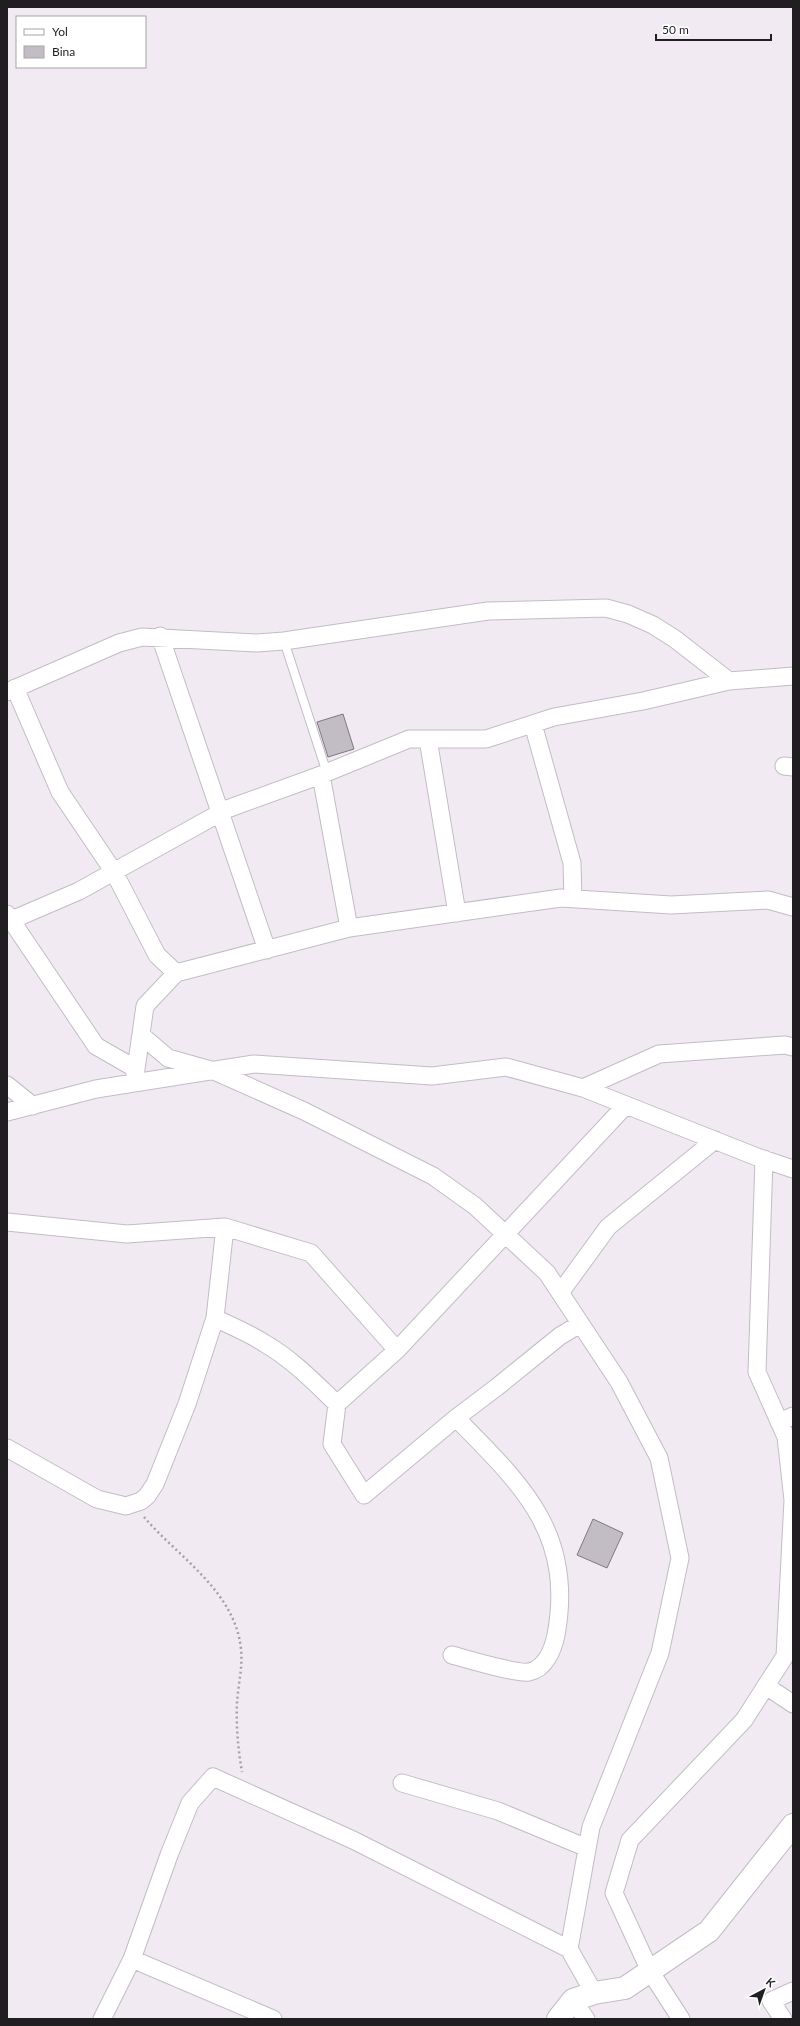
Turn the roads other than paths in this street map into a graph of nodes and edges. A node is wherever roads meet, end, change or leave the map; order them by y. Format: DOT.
graph roads {
  1 [pos="160,636"];
  2 [pos="284,641"];
  3 [pos="793,676"];
  4 [pos="729,681"];
  5 [pos="11,690"];
  6 [pos="533,724"];
  7 [pos="428,739"];
  8 [pos="324,774"];
  9 [pos="219,813"];
  10 [pos="114,872"];
  11 [pos="573,899"];
  12 [pos="793,907"];
  13 [pos="457,913"];
  14 [pos="9,919"];
  15 [pos="349,928"];
  16 [pos="267,950"];
  17 [pos="176,973"];
  18 [pos="141,1035"];
  19 [pos="793,1047"];
  20 [pos="214,1071"];
  21 [pos="135,1076"];
  22 [pos="7,1085"];
  23 [pos="583,1088"];
  24 [pos="626,1105"];
  25 [pos="33,1106"];
  26 [pos="7,1112"];
  27 [pos="715,1140"];
  28 [pos="764,1159"];
  29 [pos="793,1169"];
  30 [pos="7,1222"];
  31 [pos="225,1227"];
  32 [pos="506,1235"];
  33 [pos="560,1293"];
  34 [pos="215,1318"];
  35 [pos="580,1324"];
  36 [pos="397,1350"];
  37 [pos="337,1404"];
  38 [pos="456,1418"];
  39 [pos="786,1419"];
  40 [pos="7,1448"];
  41 [pos="452,1655"];
  42 [pos="766,1686"];
  43 [pos="793,1704"];
  44 [pos="402,1783"];
  45 [pos="793,1825"];
  46 [pos="587,1848"];
  47 [pos="569,1949"];
  48 [pos="132,1959"];
  49 [pos="650,1971"];
  50 [pos="793,1991"];
  51 [pos="594,1993"];
  52 [pos="573,2000"];
  53 [pos="102,2019"];
  54 [pos="273,2019"];
  55 [pos="558,2019"];
  56 [pos="586,2019"];
  57 [pos="681,2019"];
  58 [pos="783,2019"];
  1 -- 2 [label="street"];
  1 -- 5 [label="street"];
  1 -- 9 [label="street"];
  2 -- 4 [label="street"];
  2 -- 8 [label="lane"];
  3 -- 4 [label="street"];
  4 -- 6 [label="street"];
  5 -- 10 [label="street"];
  6 -- 7 [label="street"];
  6 -- 11 [label="street"];
  7 -- 8 [label="street"];
  7 -- 13 [label="street"];
  8 -- 9 [label="street"];
  8 -- 15 [label="street"];
  9 -- 10 [label="street"];
  9 -- 16 [label="street"];
  10 -- 14 [label="street"];
  10 -- 17 [label="street"];
  11 -- 12 [label="street"];
  11 -- 13 [label="street"];
  13 -- 15 [label="street"];
  14 -- 21 [label="street"];
  15 -- 16 [label="street"];
  16 -- 17 [label="street"];
  17 -- 18 [label="street"];
  18 -- 20 [label="street"];
  18 -- 21 [label="street"];
  19 -- 23 [label="street"];
  20 -- 21 [label="street"];
  20 -- 23 [label="street"];
  20 -- 32 [label="street"];
  21 -- 25 [label="street"];
  22 -- 25 [label="street"];
  23 -- 24 [label="street"];
  24 -- 27 [label="street"];
  24 -- 32 [label="street"];
  25 -- 26 [label="street"];
  27 -- 28 [label="street"];
  27 -- 33 [label="street"];
  28 -- 29 [label="street"];
  28 -- 39 [label="street"];
  30 -- 31 [label="street"];
  31 -- 34 [label="street"];
  31 -- 36 [label="street"];
  32 -- 33 [label="street"];
  32 -- 36 [label="street"];
  33 -- 35 [label="street"];
  34 -- 37 [label="street"];
  34 -- 40 [label="street"];
  35 -- 38 [label="street"];
  35 -- 46 [label="street"];
  36 -- 37 [label="street"];
  37 -- 38 [label="street"];
  38 -- 41 [label="street"];
  39 -- 42 [label="street"];
  42 -- 43 [label="street"];
  42 -- 49 [label="street"];
  44 -- 46 [label="street"];
  45 -- 49 [label="street"];
  46 -- 47 [label="street"];
  47 -- 48 [label="street"];
  47 -- 51 [label="street"];
  48 -- 53 [label="street"];
  48 -- 54 [label="street"];
  49 -- 51 [label="street"];
  49 -- 57 [label="street"];
  50 -- 58 [label="street"];
  51 -- 52 [label="street"];
  52 -- 55 [label="street"];
  52 -- 56 [label="street"];
}
